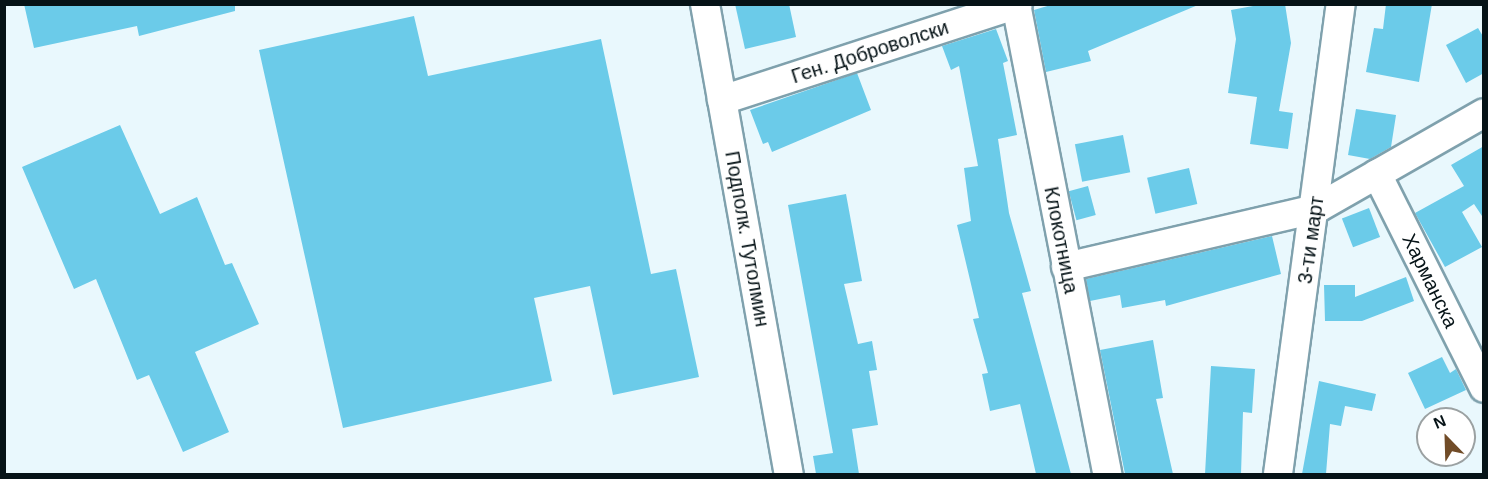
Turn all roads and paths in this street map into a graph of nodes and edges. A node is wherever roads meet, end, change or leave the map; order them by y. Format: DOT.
graph roads {
  1 [pos="705,4"];
  2 [pos="1341,4"];
  3 [pos="1017,5"];
  4 [pos="722,100"];
  5 [pos="1484,113"];
  6 [pos="1377,174"];
  7 [pos="1316,209"];
  8 [pos="1066,267"];
  9 [pos="1484,388"];
  10 [pos="789,474"];
  11 [pos="1107,474"];
  12 [pos="1278,474"];
  1 -- 4 [label="street, Подполк. Тутолмин"];
  2 -- 7 [label="street, 3-ти март"];
  3 -- 4 [label="street, Ген. Доброволски"];
  3 -- 8 [label="street, Клокотница"];
  4 -- 10 [label="street, Подполк. Тутолмин"];
  5 -- 6 [label="street"];
  6 -- 7 [label="street"];
  6 -- 9 [label="street, Харманска"];
  7 -- 8 [label="street"];
  7 -- 12 [label="street, 3-ти март"];
  8 -- 11 [label="street, Клокотница"];
}
